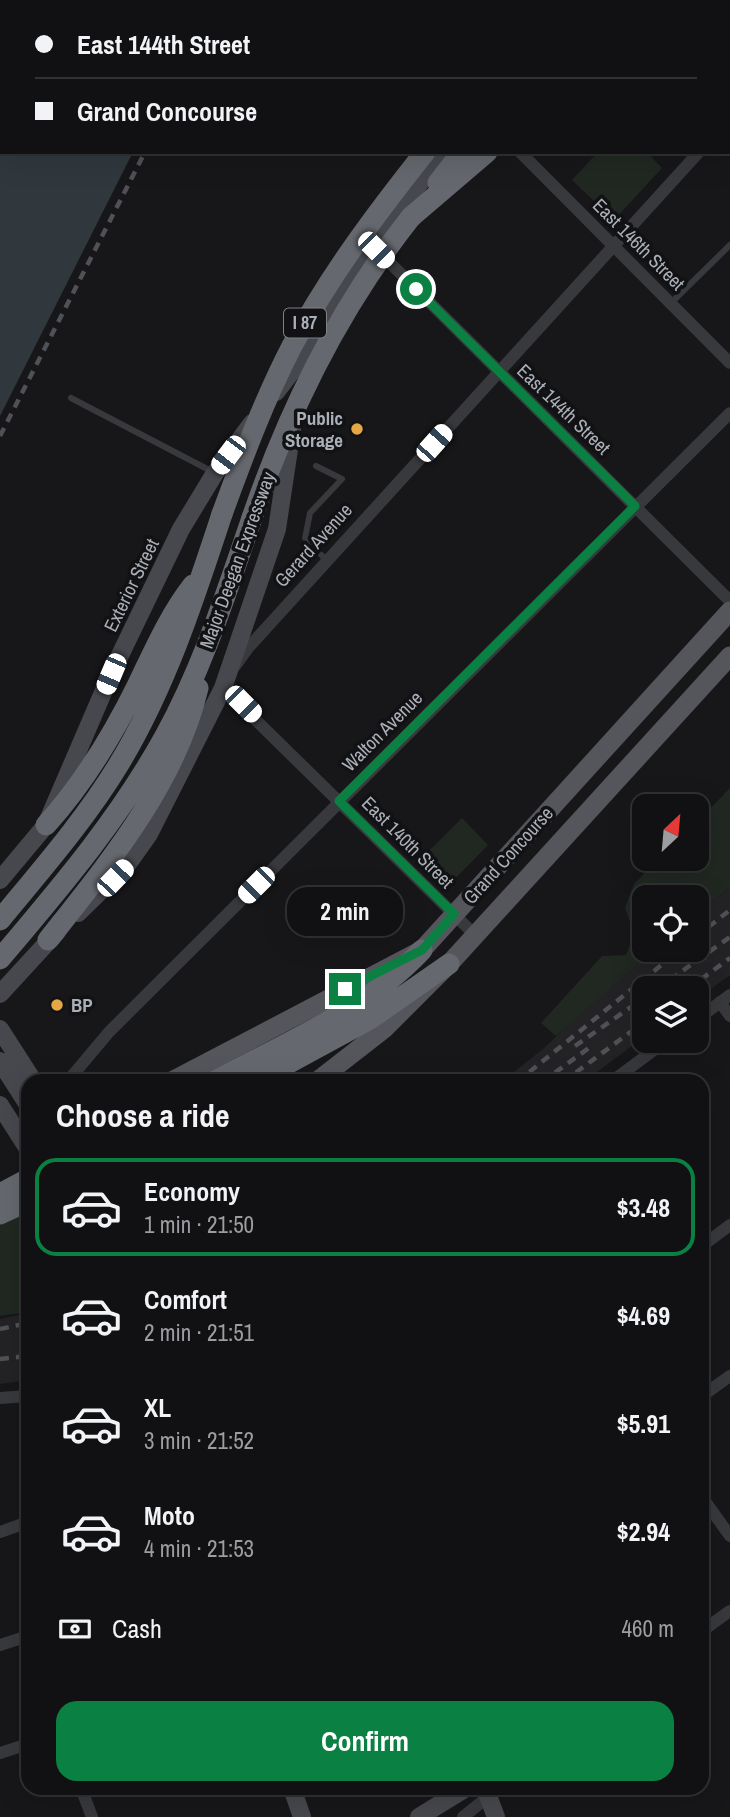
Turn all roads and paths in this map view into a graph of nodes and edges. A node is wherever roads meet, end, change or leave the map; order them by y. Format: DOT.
graph roads {
  1 [pos="423,154"];
  2 [pos="443,154"];
  3 [pos="460,154"];
  4 [pos="484,154"];
  5 [pos="492,154"];
  6 [pos="522,154"];
  7 [pos="697,154"];
  8 [pos="411,217"];
  9 [pos="730,245"];
  10 [pos="614,246"];
  11 [pos="374,248"];
  12 [pos="671,303"];
  13 [pos="303,357"];
  14 [pos="730,363"];
  15 [pos="499,372"];
  16 [pos="71,398"];
  17 [pos="269,401"];
  18 [pos="295,411"];
  19 [pos="730,413"];
  20 [pos="316,466"];
  21 [pos="215,472"];
  22 [pos="635,506"];
  23 [pos="327,561"];
  24 [pos="203,572"];
  25 [pos="730,601"];
  26 [pos="730,611"];
  27 [pos="209,642"];
  28 [pos="730,656"];
  29 [pos="223,688"];
  30 [pos="339,801"];
  31 [pos="46,825"];
  32 [pos="0,880"];
  33 [pos="454,914"];
  34 [pos="0,920"];
  35 [pos="475,935"];
  36 [pos="48,940"];
  37 [pos="422,950"];
  38 [pos="0,959"];
  39 [pos="449,964"];
  40 [pos="0,995"];
  41 [pos="725,999"];
  42 [pos="709,1011"];
  43 [pos="730,1016"];
  44 [pos="0,1029"];
  45 [pos="651,1053"];
  46 [pos="0,1060"];
  47 [pos="29,1074"];
  48 [pos="74,1074"];
  49 [pos="185,1074"];
  50 [pos="227,1074"];
  51 [pos="269,1074"];
  52 [pos="326,1074"];
  53 [pos="622,1074"];
  54 [pos="21,1094"];
  55 [pos="0,1105"];
  56 [pos="21,1138"];
  57 [pos="20,1192"];
  58 [pos="0,1214"];
  59 [pos="730,1225"];
  60 [pos="709,1241"];
  61 [pos="730,1376"];
  62 [pos="709,1391"];
  63 [pos="21,1396"];
  64 [pos="0,1398"];
  65 [pos="709,1507"];
  66 [pos="21,1524"];
  67 [pos="0,1532"];
  68 [pos="730,1536"];
  69 [pos="730,1611"];
  70 [pos="709,1626"];
  71 [pos="21,1638"];
  72 [pos="0,1646"];
  73 [pos="21,1746"];
  74 [pos="0,1754"];
  75 [pos="84,1795"];
  76 [pos="294,1795"];
  77 [pos="455,1795"];
  78 [pos="487,1795"];
  79 [pos="492,1795"];
  80 [pos="92,1817"];
  81 [pos="302,1817"];
  82 [pos="419,1817"];
  83 [pos="463,1817"];
  84 [pos="496,1817"];
  1 -- 24 [label="highway, Major Deegan Expressway / I 87, bridge"];
  2 -- 11 [label="main road, Exterior Street"];
  3 -- 8 [label="highway, Major Deegan Expressway / I 87"];
  4 -- 8 [label="highway"];
  5 -- 11 [label="main road, Exterior Street"];
  6 -- 10 [label="street, East 146th Street"];
  7 -- 10 [label="street, Gerard Avenue"];
  8 -- 27 [label="highway, Major Deegan Expressway / I 87, bridge"];
  9 -- 12 [label="lane"];
  10 -- 12 [label="street, East 146th Street"];
  10 -- 15 [label="street, Gerard Avenue"];
  11 -- 13 [label="main road, Exterior Street"];
  11 -- 15 [label="street, East 144th Street"];
  12 -- 14 [label="street, East 146th Street"];
  13 -- 17 [label="main road, Exterior Street"];
  13 -- 18 [label="main road, Exterior Street"];
  15 -- 22 [label="street, East 144th Street"];
  15 -- 23 [label="street, Gerard Avenue"];
  16 -- 21 [label="lane"];
  17 -- 18 [label="main road"];
  17 -- 21 [label="main road, Exterior Street"];
  18 -- 29 [label="main road, Exterior Street"];
  19 -- 22 [label="street, Walton Avenue"];
  20 -- 23 [label="lane"];
  21 -- 31 [label="main road, Exterior Street"];
  22 -- 25 [label="street, East 144th Street"];
  22 -- 30 [label="street, Walton Avenue"];
  23 -- 29 [label="street, Gerard Avenue"];
  24 -- 31 [label="highway"];
  24 -- 34 [label="highway, Major Deegan Expressway / I 87"];
  26 -- 33 [label="main road, Grand Concourse"];
  27 -- 36 [label="highway"];
  27 -- 38 [label="highway, Major Deegan Expressway / I 87"];
  28 -- 35 [label="main road, Grand Concourse"];
  29 -- 30 [label="street, East 140th Street"];
  29 -- 36 [label="main road, Gerard Avenue"];
  30 -- 33 [label="street, East 140th Street"];
  30 -- 48 [label="street, Walton Avenue"];
  31 -- 32 [label="main road, Exterior Street"];
  33 -- 35 [label="street, East 140th Street"];
  33 -- 37 [label="main road, Grand Concourse"];
  35 -- 39 [label="main road, Grand Concourse"];
  36 -- 40 [label="main road, Gerard Avenue"];
  37 -- 49 [label="main road, Grand Concourse"];
  37 -- 50 [label="highway"];
  39 -- 51 [label="highway"];
  39 -- 52 [label="main road, Grand Concourse"];
  41 -- 42 [label="street"];
  41 -- 43 [label="street"];
  44 -- 47 [label="main road"];
  45 -- 53 [label="street"];
  46 -- 54 [label="main road"];
  55 -- 56 [label="main road"];
  57 -- 58 [label="highway"];
  59 -- 60 [label="street"];
  61 -- 62 [label="street"];
  63 -- 64 [label="street"];
  65 -- 68 [label="street"];
  66 -- 67 [label="street"];
  69 -- 70 [label="street"];
  71 -- 72 [label="street"];
  73 -- 74 [label="street"];
  75 -- 80 [label="street"];
  76 -- 81 [label="main road"];
  77 -- 82 [label="main road"];
  78 -- 83 [label="street"];
  79 -- 84 [label="main road"];
}
